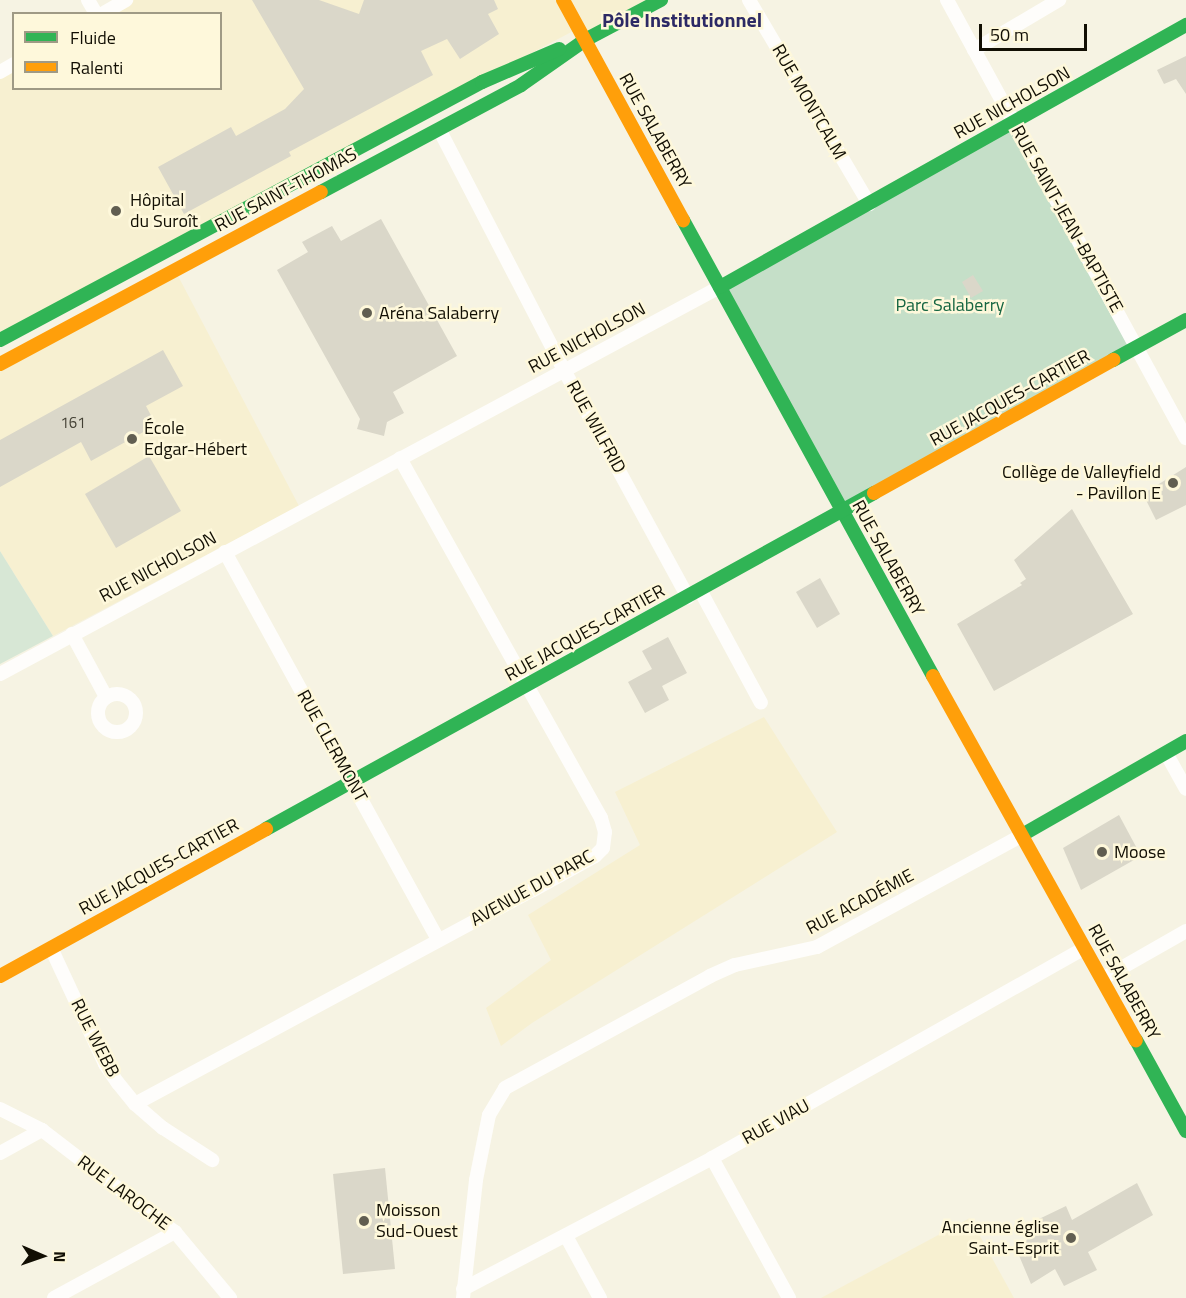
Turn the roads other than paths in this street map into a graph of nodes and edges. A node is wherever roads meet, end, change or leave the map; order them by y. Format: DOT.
graph roads {
  1 [pos="126,0"];
  2 [pos="563,0"];
  3 [pos="661,0"];
  4 [pos="749,0"];
  5 [pos="947,0"];
  6 [pos="1059,0"];
  7 [pos="105,12"];
  8 [pos="1186,26"];
  9 [pos="585,40"];
  10 [pos="974,50"];
  11 [pos="1014,122"];
  12 [pos="439,129"];
  13 [pos="868,204"];
  14 [pos="720,287"];
  15 [pos="1186,320"];
  16 [pos="0,340"];
  17 [pos="1137,348"];
  18 [pos="0,363"];
  19 [pos="564,370"];
  20 [pos="1186,438"];
  21 [pos="400,459"];
  22 [pos="842,512"];
  23 [pos="225,552"];
  24 [pos="694,593"];
  25 [pos="72,634"];
  26 [pos="0,674"];
  27 [pos="526,686"];
  28 [pos="106,697"];
  29 [pos="761,703"];
  30 [pos="1186,741"];
  31 [pos="1166,753"];
  32 [pos="351,782"];
  33 [pos="1186,789"];
  34 [pos="1022,835"];
  35 [pos="1186,931"];
  36 [pos="438,940"];
  37 [pos="51,948"];
  38 [pos="1085,948"];
  39 [pos="0,976"];
  40 [pos="1102,980"];
  41 [pos="135,1104"];
  42 [pos="0,1109"];
  43 [pos="42,1130"];
  44 [pos="1186,1131"];
  45 [pos="0,1153"];
  46 [pos="712,1158"];
  47 [pos="212,1160"];
  48 [pos="175,1232"];
  49 [pos="566,1236"];
  50 [pos="463,1294"];
  51 [pos="54,1298"];
  52 [pos="230,1298"];
  53 [pos="600,1298"];
  54 [pos="789,1298"];
  1 -- 7 [label="street"];
  2 -- 9 [label="street, RUE SALABERRY"];
  3 -- 9 [label="street, RUE SAINT-THOMAS"];
  4 -- 13 [label="street, RUE MONTCALM"];
  5 -- 10 [label="street, RUE SAINT-JEAN-BAPTISTE"];
  6 -- 10 [label="street"];
  8 -- 11 [label="street, RUE NICHOLSON"];
  9 -- 12 [label="street, RUE SAINT-THOMAS"];
  9 -- 14 [label="street, RUE SALABERRY"];
  9 -- 16 [label="street, RUE SAINT-THOMAS"];
  10 -- 11 [label="street, RUE SAINT-JEAN-BAPTISTE"];
  11 -- 13 [label="street, RUE NICHOLSON"];
  11 -- 17 [label="street, RUE SAINT-JEAN-BAPTISTE"];
  12 -- 18 [label="street, RUE SAINT-THOMAS"];
  12 -- 19 [label="street, RUE WILFRID"];
  13 -- 14 [label="street, RUE NICHOLSON"];
  14 -- 19 [label="street, RUE NICHOLSON"];
  14 -- 22 [label="street, RUE SALABERRY"];
  15 -- 17 [label="street, RUE JACQUES-CARTIER"];
  17 -- 20 [label="street, RUE SAINT-JEAN-BAPTISTE"];
  17 -- 22 [label="street, RUE JACQUES-CARTIER"];
  19 -- 21 [label="street, RUE NICHOLSON"];
  19 -- 24 [label="street, RUE WILFRID"];
  21 -- 23 [label="street, RUE NICHOLSON"];
  21 -- 27 [label="street, AVENUE DU PARC"];
  22 -- 24 [label="street, RUE JACQUES-CARTIER"];
  22 -- 34 [label="street, RUE SALABERRY"];
  23 -- 25 [label="street, RUE NICHOLSON"];
  23 -- 32 [label="street, RUE CLERMONT"];
  24 -- 27 [label="street, RUE JACQUES-CARTIER"];
  24 -- 29 [label="street, RUE WILFRID"];
  25 -- 26 [label="street, RUE NICHOLSON"];
  25 -- 28 [label="street"];
  27 -- 32 [label="street, RUE JACQUES-CARTIER"];
  27 -- 36 [label="street, AVENUE DU PARC"];
  30 -- 31 [label="street, RUE ACADÉMIE"];
  31 -- 33 [label="street"];
  31 -- 34 [label="street, RUE ACADÉMIE"];
  32 -- 36 [label="street, RUE CLERMONT"];
  32 -- 37 [label="street, RUE JACQUES-CARTIER"];
  34 -- 38 [label="street, RUE SALABERRY"];
  34 -- 50 [label="street, RUE ACADÉMIE"];
  35 -- 40 [label="street"];
  36 -- 41 [label="street, AVENUE DU PARC"];
  37 -- 39 [label="street, RUE JACQUES-CARTIER"];
  37 -- 41 [label="street, RUE WEBB"];
  38 -- 40 [label="street, RUE SALABERRY"];
  38 -- 46 [label="street, RUE VIAU"];
  40 -- 44 [label="street, RUE SALABERRY"];
  41 -- 47 [label="street, RUE WEBB"];
  42 -- 43 [label="street, RUE LAROCHE"];
  43 -- 45 [label="street"];
  43 -- 48 [label="street, RUE LAROCHE"];
  46 -- 49 [label="street, RUE VIAU"];
  46 -- 54 [label="street"];
  48 -- 51 [label="street"];
  48 -- 52 [label="street, RUE LAROCHE"];
  49 -- 50 [label="street, RUE VIAU"];
  49 -- 53 [label="street"];
}
